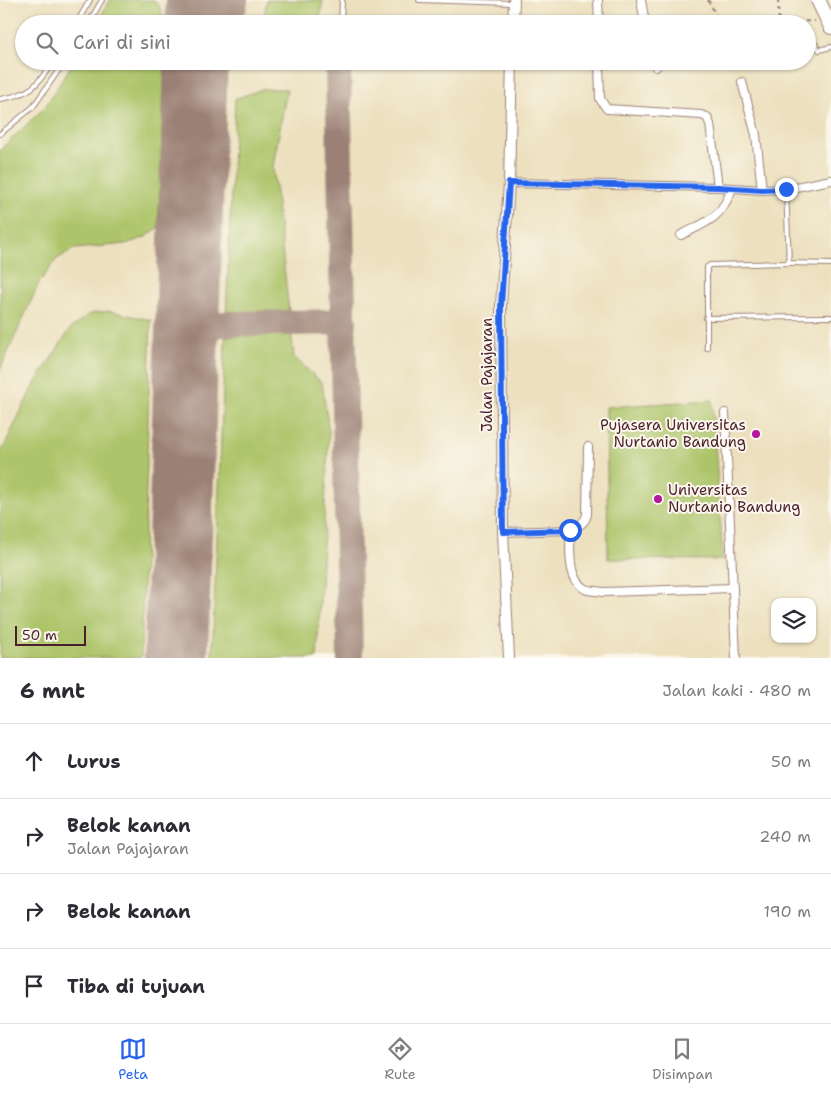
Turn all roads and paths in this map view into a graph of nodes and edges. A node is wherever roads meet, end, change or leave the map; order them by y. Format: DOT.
graph roads {
  1 [pos="90,0"];
  2 [pos="102,0"];
  3 [pos="342,0"];
  4 [pos="419,0"];
  5 [pos="598,0"];
  6 [pos="641,0"];
  7 [pos="708,0"];
  8 [pos="778,0"];
  9 [pos="818,0"];
  10 [pos="514,2"];
  11 [pos="81,15"];
  12 [pos="93,15"];
  13 [pos="341,15"];
  14 [pos="513,15"];
  15 [pos="599,15"];
  16 [pos="644,15"];
  17 [pos="716,15"];
  18 [pos="779,15"];
  19 [pos="816,24"];
  20 [pos="829,24"];
  21 [pos="816,45"];
  22 [pos="831,47"];
  23 [pos="47,70"];
  24 [pos="59,70"];
  25 [pos="512,70"];
  26 [pos="599,70"];
  27 [pos="742,82"];
  28 [pos="0,99"];
  29 [pos="0,134"];
  30 [pos="831,180"];
  31 [pos="509,183"];
  32 [pos="718,187"];
  33 [pos="732,188"];
  34 [pos="786,189"];
  35 [pos="762,190"];
  36 [pos="681,235"];
  37 [pos="789,263"];
  38 [pos="831,264"];
  39 [pos="831,317"];
  40 [pos="706,318"];
  41 [pos="707,348"];
  42 [pos="725,413"];
  43 [pos="588,447"];
  44 [pos="570,530"];
  45 [pos="503,532"];
  46 [pos="733,588"];
  47 [pos="509,658"];
  48 [pos="736,658"];
  1 -- 11 [label="lane"];
  2 -- 12 [label="lane"];
  3 -- 13 [label="lane"];
  4 -- 10 [label="lane"];
  5 -- 15 [label="street"];
  6 -- 16 [label="street"];
  7 -- 17 [label="path"];
  8 -- 18 [label="path"];
  9 -- 20 [label="highway"];
  10 -- 14 [label="main road"];
  19 -- 20 [label="path"];
  21 -- 22 [label="lane"];
  23 -- 28 [label="lane"];
  24 -- 29 [label="lane"];
  25 -- 31 [label="main road, Jalan Pajajaran"];
  26 -- 32 [label="street"];
  27 -- 35 [label="street"];
  30 -- 34 [label="street"];
  31 -- 32 [label="street"];
  31 -- 45 [label="main road, Jalan Pajajaran"];
  32 -- 33 [label="street"];
  33 -- 35 [label="street"];
  33 -- 36 [label="street"];
  34 -- 35 [label="street"];
  34 -- 37 [label="lane"];
  37 -- 38 [label="lane"];
  37 -- 40 [label="lane"];
  39 -- 40 [label="lane"];
  40 -- 41 [label="lane"];
  42 -- 46 [label="street"];
  43 -- 44 [label="street"];
  44 -- 45 [label="street"];
  44 -- 46 [label="street"];
  45 -- 47 [label="main road, Jalan Pajajaran"];
  46 -- 48 [label="street"];
}
